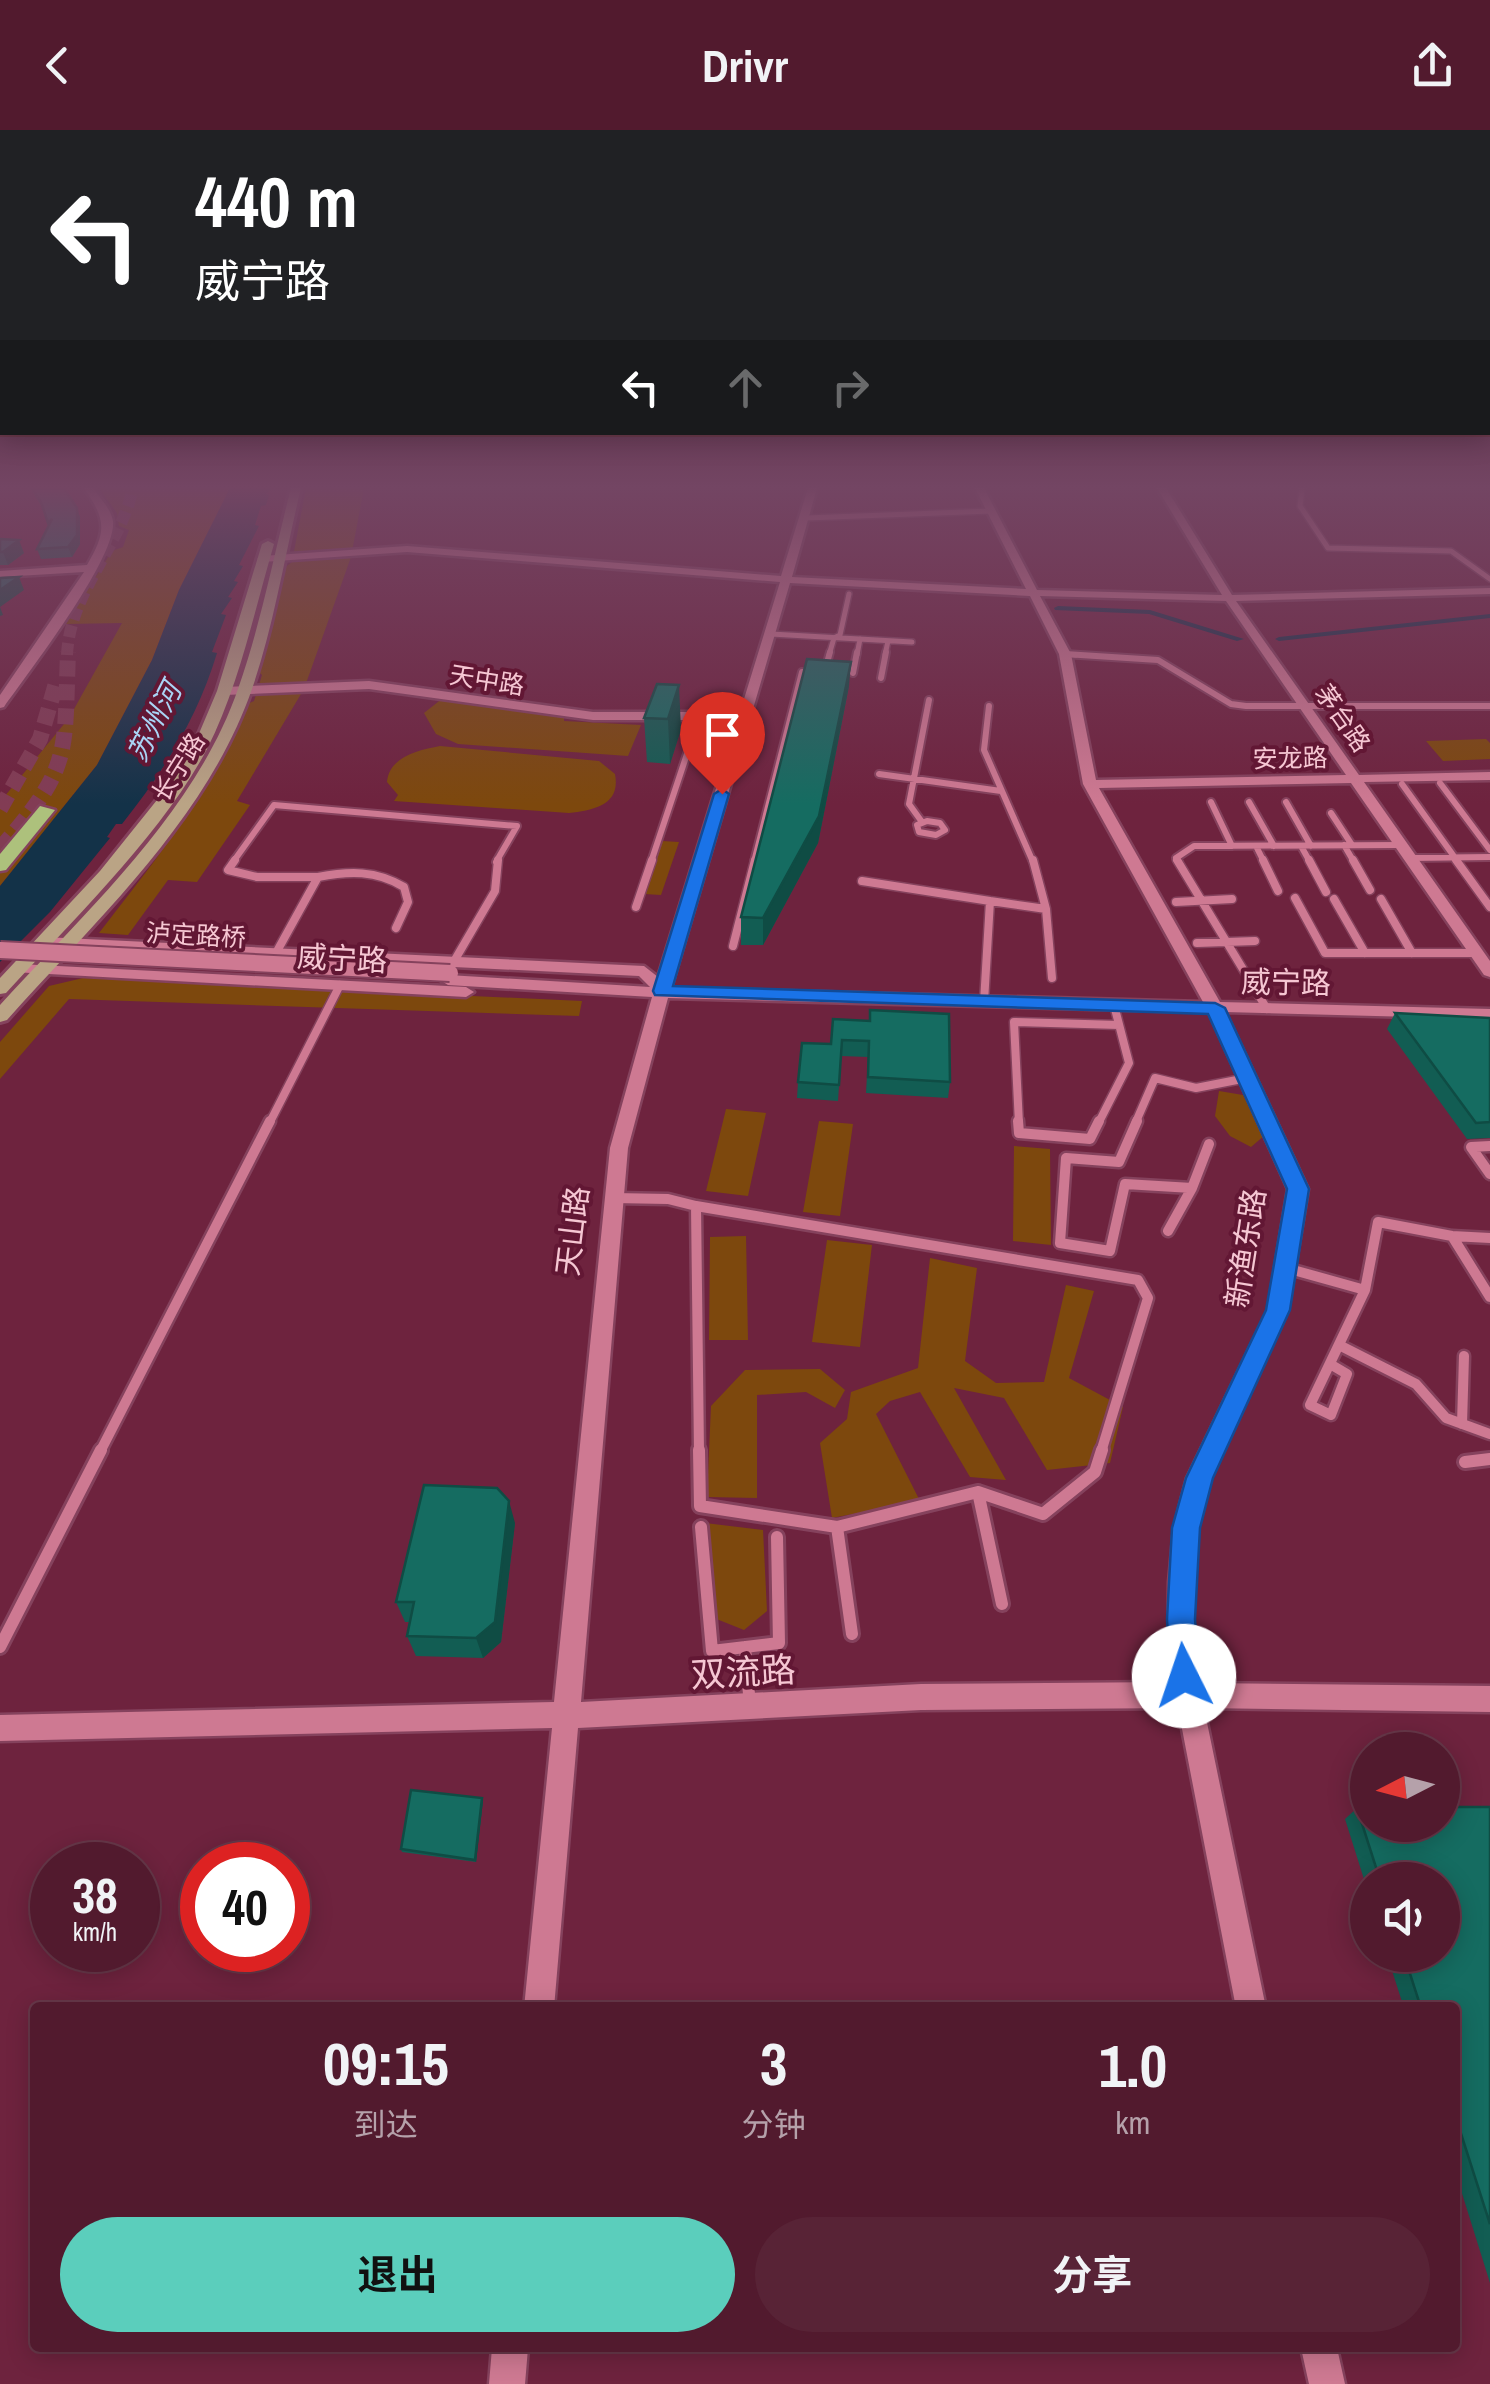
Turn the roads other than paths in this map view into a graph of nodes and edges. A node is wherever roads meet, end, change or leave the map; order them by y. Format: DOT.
graph roads {
  1 [pos="75,593"];
  2 [pos="258,593"];
  3 [pos="263,593"];
  4 [pos="783,593"];
  5 [pos="1035,593"];
  6 [pos="1073,593"];
  7 [pos="1226,593"];
  8 [pos="1438,593"];
  9 [pos="849,594"];
  10 [pos="1229,598"];
  11 [pos="770,634"];
  12 [pos="834,638"];
  13 [pos="860,640"];
  14 [pos="888,641"];
  15 [pos="912,642"];
  16 [pos="1065,654"];
  17 [pos="825,671"];
  18 [pos="802,672"];
  19 [pos="853,673"];
  20 [pos="881,678"];
  21 [pos="245,689"];
  22 [pos="224,690"];
  23 [pos="929,700"];
  24 [pos="0,704"];
  25 [pos="989,706"];
  26 [pos="1490,706"];
  27 [pos="1304,707"];
  28 [pos="744,716"];
  29 [pos="696,724"];
  30 [pos="878,774"];
  31 [pos="1490,776"];
  32 [pos="916,779"];
  33 [pos="1355,780"];
  34 [pos="1440,783"];
  35 [pos="1090,784"];
  36 [pos="1402,784"];
  37 [pos="1000,790"];
  38 [pos="1211,802"];
  39 [pos="1249,802"];
  40 [pos="1286,802"];
  41 [pos="46,810"];
  42 [pos="1332,813"];
  43 [pos="922,822"];
  44 [pos="1348,845"];
  45 [pos="1400,845"];
  46 [pos="1232,846"];
  47 [pos="1256,846"];
  48 [pos="1274,846"];
  49 [pos="1306,846"];
  50 [pos="1490,854"];
  51 [pos="1410,858"];
  52 [pos="1454,858"];
  53 [pos="0,866"];
  54 [pos="318,877"];
  55 [pos="862,881"];
  56 [pos="1370,890"];
  57 [pos="1278,891"];
  58 [pos="1326,892"];
  59 [pos="1295,898"];
  60 [pos="1232,899"];
  61 [pos="1334,899"];
  62 [pos="1380,899"];
  63 [pos="1202,901"];
  64 [pos="990,902"];
  65 [pos="1176,902"];
  66 [pos="1490,906"];
  67 [pos="636,907"];
  68 [pos="1046,909"];
  69 [pos="396,928"];
  70 [pos="1255,940"];
  71 [pos="44,942"];
  72 [pos="1226,942"];
  73 [pos="67,943"];
  74 [pos="1197,943"];
  75 [pos="733,946"];
  76 [pos="276,953"];
  77 [pos="1365,953"];
  78 [pos="1412,953"];
  79 [pos="1477,953"];
  80 [pos="0,954"];
  81 [pos="19,970"];
  82 [pos="42,970"];
  83 [pos="450,972"];
  84 [pos="1490,972"];
  85 [pos="1052,978"];
  86 [pos="340,986"];
  87 [pos="0,989"];
  88 [pos="662,991"];
  89 [pos="984,1002"];
  90 [pos="1114,1006"];
  91 [pos="1215,1008"];
  92 [pos="1267,1009"];
  93 [pos="1490,1014"];
  94 [pos="0,1016"];
  95 [pos="1119,1025"];
  96 [pos="1247,1078"];
  97 [pos="1209,1144"];
  98 [pos="1490,1146"];
  99 [pos="1118,1162"];
  100 [pos="1490,1174"];
  101 [pos="1125,1184"];
  102 [pos="1192,1188"];
  103 [pos="614,1198"];
  104 [pos="696,1206"];
  105 [pos="1168,1231"];
  106 [pos="1452,1236"];
  107 [pos="1490,1238"];
  108 [pos="1285,1268"];
  109 [pos="1365,1290"];
  110 [pos="1490,1297"];
  111 [pos="1339,1345"];
  112 [pos="1464,1356"];
  113 [pos="1330,1364"];
  114 [pos="1462,1424"];
  115 [pos="1490,1434"];
  116 [pos="1490,1459"];
  117 [pos="1465,1462"];
  118 [pos="978,1492"];
  119 [pos="701,1527"];
  120 [pos="837,1527"];
  121 [pos="777,1536"];
  122 [pos="1002,1604"];
  123 [pos="852,1634"];
  124 [pos="0,1647"];
  125 [pos="746,1647"];
  126 [pos="1188,1696"];
  127 [pos="1490,1698"];
  128 [pos="750,1707"];
  129 [pos="564,1716"];
  130 [pos="0,1728"];
  131 [pos="540,2002"];
  132 [pos="1250,2002"];
  133 [pos="510,2352"];
  134 [pos="1320,2352"];
  135 [pos="507,2384"];
  136 [pos="1326,2384"];
  1 -- 24 [label="street"];
  2 -- 22 [label="main road, 长宁路"];
  3 -- 21 [label="main road, 长宁路"];
  4 -- 11 [label="street, 天山路"];
  5 -- 16 [label="street, 新渔东路"];
  6 -- 10 [label="street"];
  7 -- 10 [label="street, 茅台路"];
  8 -- 10 [label="street"];
  9 -- 12 [label="street"];
  10 -- 27 [label="street, 茅台路"];
  11 -- 12 [label="street"];
  11 -- 28 [label="street, 天山路"];
  12 -- 13 [label="street"];
  12 -- 17 [label="street"];
  13 -- 14 [label="street"];
  13 -- 19 [label="street"];
  14 -- 15 [label="street"];
  14 -- 20 [label="street"];
  16 -- 27 [label="street"];
  16 -- 35 [label="street, 新渔东路"];
  18 -- 75 [label="street"];
  21 -- 22 [label="street, 天中路"];
  21 -- 28 [label="street, 天中路"];
  21 -- 73 [label="main road, 长宁路"];
  22 -- 71 [label="main road, 长宁路"];
  23 -- 32 [label="street"];
  25 -- 37 [label="street"];
  26 -- 27 [label="street"];
  27 -- 33 [label="street, 茅台路"];
  28 -- 88 [label="street, 天山路"];
  29 -- 67 [label="street"];
  30 -- 32 [label="street"];
  31 -- 33 [label="street, 安龙路"];
  32 -- 37 [label="street"];
  32 -- 43 [label="street"];
  33 -- 35 [label="street, 安龙路"];
  33 -- 45 [label="street, 茅台路"];
  34 -- 50 [label="street"];
  35 -- 91 [label="street, 新渔东路"];
  36 -- 52 [label="street"];
  37 -- 68 [label="street"];
  38 -- 46 [label="street"];
  39 -- 48 [label="street"];
  40 -- 49 [label="street"];
  41 -- 53 [label="highway"];
  42 -- 44 [label="street"];
  44 -- 45 [label="street"];
  44 -- 49 [label="street"];
  44 -- 56 [label="street"];
  45 -- 51 [label="street, 茅台路"];
  46 -- 47 [label="street"];
  46 -- 63 [label="street"];
  47 -- 48 [label="street"];
  47 -- 57 [label="street"];
  48 -- 49 [label="street"];
  49 -- 58 [label="street"];
  50 -- 52 [label="street"];
  51 -- 52 [label="street"];
  51 -- 79 [label="street, 茅台路"];
  52 -- 66 [label="street"];
  54 -- 69 [label="street"];
  54 -- 76 [label="street"];
  54 -- 83 [label="street"];
  55 -- 64 [label="street"];
  59 -- 77 [label="street"];
  60 -- 63 [label="street"];
  61 -- 77 [label="street"];
  62 -- 78 [label="street"];
  63 -- 65 [label="street"];
  63 -- 72 [label="street"];
  64 -- 68 [label="street"];
  64 -- 89 [label="street"];
  68 -- 85 [label="street"];
  70 -- 72 [label="street"];
  71 -- 73 [label="street, 威宁路"];
  71 -- 81 [label="main road, 长宁路"];
  72 -- 74 [label="street"];
  72 -- 92 [label="street"];
  73 -- 76 [label="street, 威宁路"];
  73 -- 82 [label="main road, 长宁路"];
  76 -- 83 [label="street, 威宁路"];
  77 -- 78 [label="street"];
  78 -- 79 [label="street"];
  79 -- 84 [label="street, 茅台路"];
  80 -- 83 [label="street, 泸定路桥, bridge"];
  81 -- 82 [label="street, 威宁路"];
  81 -- 87 [label="main road, 长宁路"];
  82 -- 86 [label="street, 威宁路"];
  82 -- 94 [label="main road, 长宁路"];
  83 -- 88 [label="street, 威宁路"];
  86 -- 88 [label="street, 威宁路"];
  86 -- 124 [label="street"];
  88 -- 89 [label="street, 威宁路"];
  88 -- 103 [label="street, 天山路"];
  89 -- 90 [label="street, 威宁路"];
  90 -- 91 [label="street, 威宁路"];
  90 -- 95 [label="street"];
  91 -- 92 [label="street, 威宁路"];
  91 -- 96 [label="street, 新渔东路"];
  92 -- 93 [label="street, 威宁路"];
  95 -- 95 [label="street"];
  96 -- 99 [label="street"];
  96 -- 108 [label="street, 新渔东路"];
  97 -- 102 [label="street"];
  98 -- 100 [label="street"];
  99 -- 101 [label="street"];
  99 -- 101 [label="street"];
  101 -- 102 [label="street"];
  102 -- 105 [label="street"];
  103 -- 104 [label="street"];
  103 -- 129 [label="street, 天山路"];
  104 -- 118 [label="street"];
  104 -- 120 [label="street"];
  106 -- 107 [label="street"];
  106 -- 109 [label="street"];
  106 -- 110 [label="street"];
  108 -- 109 [label="street"];
  108 -- 126 [label="street, 新渔东路"];
  109 -- 111 [label="street"];
  111 -- 113 [label="street"];
  111 -- 114 [label="street"];
  112 -- 114 [label="street"];
  114 -- 115 [label="street"];
  116 -- 117 [label="street"];
  118 -- 120 [label="street"];
  118 -- 122 [label="street"];
  119 -- 125 [label="street"];
  120 -- 123 [label="street"];
  121 -- 125 [label="street"];
  125 -- 128 [label="street"];
  126 -- 127 [label="street, 双流路"];
  126 -- 128 [label="street, 双流路"];
  126 -- 132 [label="street, 新渔东路"];
  128 -- 129 [label="street, 双流路"];
  129 -- 130 [label="street, 双流路"];
  129 -- 131 [label="street, 天山路"];
  133 -- 135 [label="street"];
  134 -- 136 [label="street"];
}
